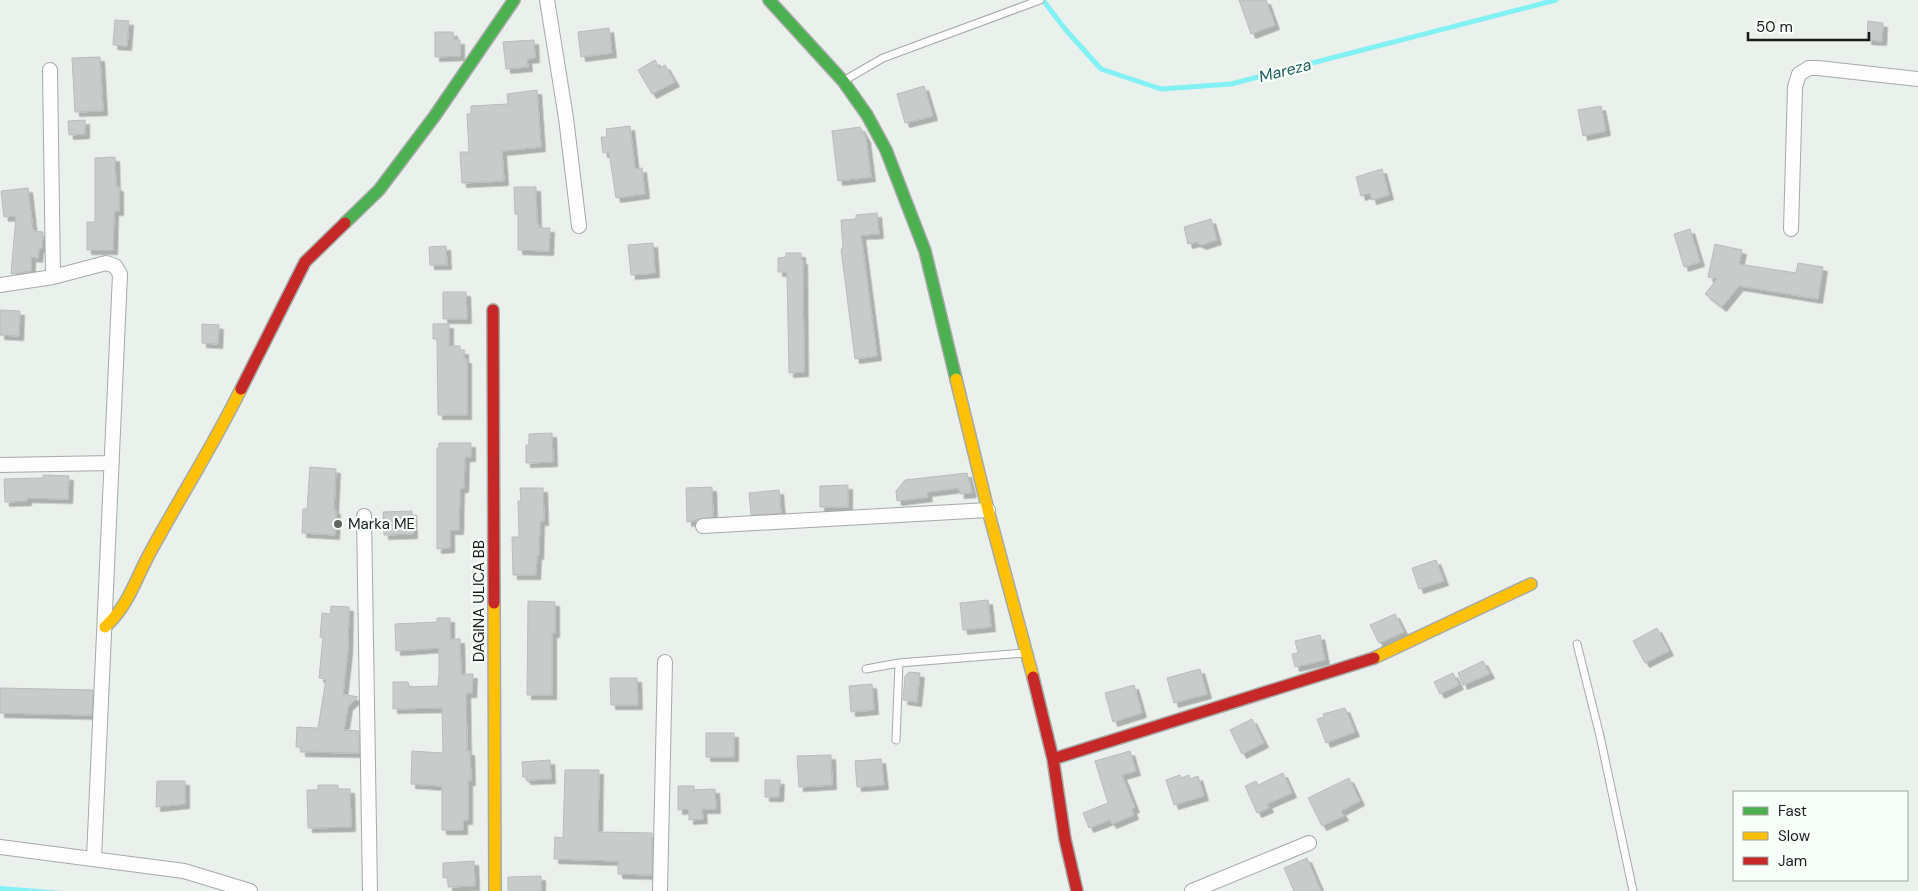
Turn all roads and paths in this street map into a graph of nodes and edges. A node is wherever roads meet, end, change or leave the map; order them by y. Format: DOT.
graph roads {
  1 [pos="514,0"];
  2 [pos="548,0"];
  3 [pos="769,0"];
  4 [pos="1038,1"];
  5 [pos="50,70"];
  6 [pos="1918,79"];
  7 [pos="843,81"];
  8 [pos="579,226"];
  9 [pos="1792,229"];
  10 [pos="53,276"];
  11 [pos="0,285"];
  12 [pos="493,310"];
  13 [pos="112,463"];
  14 [pos="0,464"];
  15 [pos="988,510"];
  16 [pos="364,516"];
  17 [pos="703,526"];
  18 [pos="1531,584"];
  19 [pos="105,627"];
  20 [pos="1577,644"];
  21 [pos="1028,653"];
  22 [pos="665,662"];
  23 [pos="899,664"];
  24 [pos="866,669"];
  25 [pos="896,740"];
  26 [pos="1053,759"];
  27 [pos="1309,843"];
  28 [pos="0,847"];
  29 [pos="94,858"];
  30 [pos="250,891"];
  31 [pos="370,891"];
  32 [pos="495,891"];
  33 [pos="660,891"];
  34 [pos="1077,891"];
  35 [pos="1192,891"];
  36 [pos="1633,891"];
  1 -- 19 [label="street"];
  2 -- 8 [label="street"];
  3 -- 7 [label="street"];
  4 -- 7 [label="lane"];
  5 -- 10 [label="street"];
  6 -- 9 [label="street"];
  7 -- 15 [label="street"];
  10 -- 11 [label="street"];
  10 -- 13 [label="street"];
  12 -- 32 [label="street, DAGINA ULICA BB"];
  13 -- 14 [label="street"];
  13 -- 19 [label="street"];
  15 -- 17 [label="street"];
  15 -- 21 [label="street"];
  16 -- 31 [label="street"];
  18 -- 26 [label="street"];
  19 -- 29 [label="street"];
  20 -- 36 [label="lane"];
  21 -- 23 [label="lane"];
  21 -- 26 [label="street"];
  22 -- 33 [label="street"];
  23 -- 24 [label="lane"];
  23 -- 25 [label="lane"];
  26 -- 34 [label="street"];
  27 -- 35 [label="street"];
  28 -- 29 [label="street"];
  29 -- 30 [label="street"];
}
